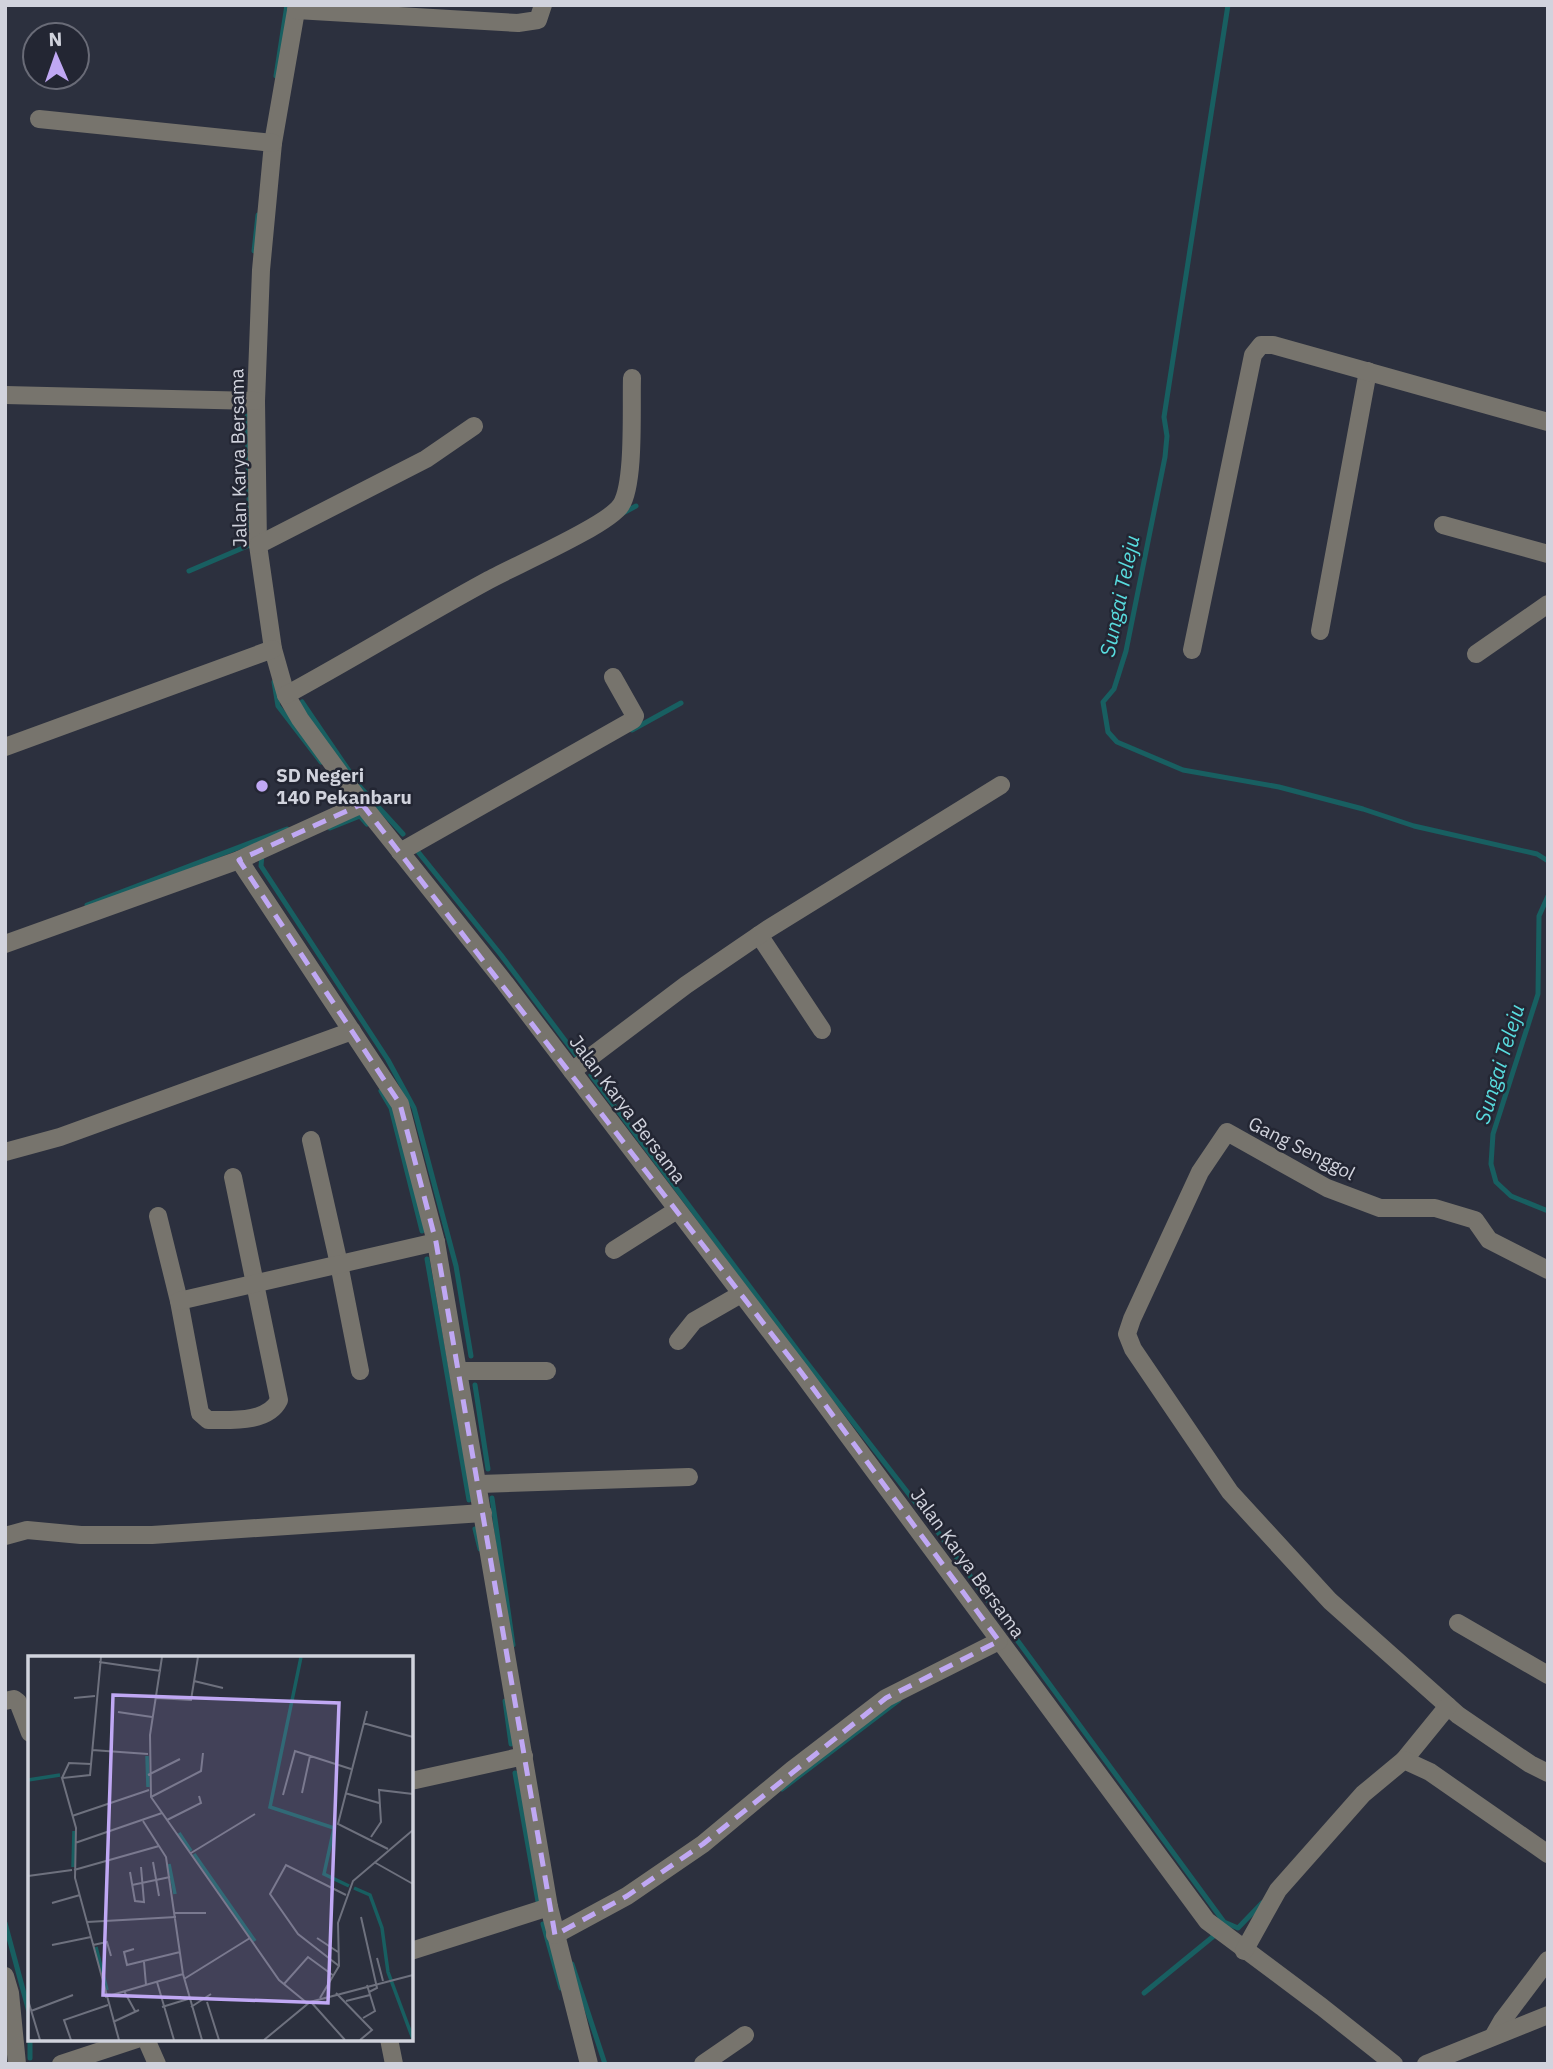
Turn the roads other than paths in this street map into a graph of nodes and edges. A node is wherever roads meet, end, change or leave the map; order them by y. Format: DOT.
graph roads {
  1 [pos="544,5"];
  2 [pos="297,7"];
  3 [pos="39,119"];
  4 [pos="273,143"];
  5 [pos="1368,371"];
  6 [pos="632,378"];
  7 [pos="5,395"];
  8 [pos="256,401"];
  9 [pos="1548,422"];
  10 [pos="474,425"];
  11 [pos="1443,525"];
  12 [pos="258,545"];
  13 [pos="1548,554"];
  14 [pos="1548,604"];
  15 [pos="1320,631"];
  16 [pos="273,649"];
  17 [pos="1192,650"];
  18 [pos="1476,654"];
  19 [pos="613,677"];
  20 [pos="286,695"];
  21 [pos="5,747"];
  22 [pos="1001,785"];
  23 [pos="362,804"];
  24 [pos="400,852"];
  25 [pos="239,860"];
  26 [pos="759,935"];
  27 [pos="5,944"];
  28 [pos="822,1030"];
  29 [pos="352,1031"];
  30 [pos="572,1071"];
  31 [pos="311,1140"];
  32 [pos="5,1152"];
  33 [pos="233,1177"];
  34 [pos="677,1210"];
  35 [pos="158,1216"];
  36 [pos="436,1242"];
  37 [pos="614,1250"];
  38 [pos="339,1264"];
  39 [pos="1548,1270"];
  40 [pos="257,1283"];
  41 [pos="741,1294"];
  42 [pos="179,1301"];
  43 [pos="678,1341"];
  44 [pos="360,1371"];
  45 [pos="459,1371"];
  46 [pos="547,1371"];
  47 [pos="689,1477"];
  48 [pos="479,1484"];
  49 [pos="484,1513"];
  50 [pos="5,1536"];
  51 [pos="1458,1623"];
  52 [pos="999,1641"];
  53 [pos="1548,1675"];
  54 [pos="5,1701"];
  55 [pos="1448,1706"];
  56 [pos="28,1728"];
  57 [pos="524,1756"];
  58 [pos="1404,1760"];
  59 [pos="1548,1773"];
  60 [pos="413,1781"];
  61 [pos="1548,1854"];
  62 [pos="549,1907"];
  63 [pos="555,1935"];
  64 [pos="413,1950"];
  65 [pos="1244,1951"];
  66 [pos="1548,1960"];
  67 [pos="5,1976"];
  68 [pos="1548,2015"];
  69 [pos="745,2035"];
  70 [pos="1494,2035"];
  71 [pos="131,2041"];
  72 [pos="147,2041"];
  73 [pos="389,2041"];
  74 [pos="17,2064"];
  75 [pos="61,2064"];
  76 [pos="157,2064"];
  77 [pos="394,2064"];
  78 [pos="589,2064"];
  79 [pos="703,2064"];
  80 [pos="1394,2064"];
  81 [pos="1427,2064"];
  1 -- 2 [label="street"];
  2 -- 4 [label="street, Jalan Karya Bersama"];
  3 -- 4 [label="street"];
  4 -- 8 [label="street, Jalan Karya Bersama"];
  5 -- 9 [label="street"];
  5 -- 15 [label="street"];
  5 -- 17 [label="street"];
  6 -- 20 [label="street"];
  7 -- 8 [label="street"];
  8 -- 12 [label="street, Jalan Karya Bersama"];
  10 -- 12 [label="street"];
  11 -- 13 [label="street"];
  12 -- 16 [label="street, Jalan Karya Bersama"];
  14 -- 18 [label="street"];
  16 -- 20 [label="street, Jalan Karya Bersama"];
  16 -- 21 [label="street"];
  19 -- 24 [label="street"];
  20 -- 23 [label="street, Jalan Karya Bersama"];
  22 -- 26 [label="street"];
  23 -- 24 [label="street, Jalan Karya Bersama"];
  23 -- 25 [label="street"];
  24 -- 30 [label="street, Jalan Karya Bersama"];
  25 -- 27 [label="street"];
  25 -- 29 [label="street"];
  26 -- 28 [label="street"];
  26 -- 30 [label="street"];
  29 -- 32 [label="street"];
  29 -- 36 [label="street"];
  30 -- 34 [label="street, Jalan Karya Bersama"];
  31 -- 38 [label="street"];
  33 -- 40 [label="street"];
  34 -- 37 [label="street"];
  34 -- 41 [label="street, Jalan Karya Bersama"];
  35 -- 42 [label="street"];
  36 -- 38 [label="street"];
  36 -- 45 [label="street"];
  38 -- 40 [label="street"];
  38 -- 44 [label="street"];
  39 -- 55 [label="street, Gang Senggol"];
  40 -- 42 [label="street"];
  40 -- 42 [label="street"];
  41 -- 43 [label="street"];
  41 -- 52 [label="street, Jalan Karya Bersama"];
  45 -- 46 [label="street"];
  45 -- 48 [label="street"];
  47 -- 48 [label="street"];
  48 -- 49 [label="street"];
  49 -- 50 [label="street"];
  49 -- 57 [label="street"];
  51 -- 53 [label="street"];
  52 -- 63 [label="street"];
  52 -- 65 [label="street, Jalan Karya Bersama"];
  54 -- 56 [label="street"];
  55 -- 58 [label="street"];
  55 -- 59 [label="street"];
  57 -- 60 [label="street"];
  57 -- 62 [label="street"];
  58 -- 61 [label="street"];
  58 -- 65 [label="street"];
  62 -- 63 [label="street"];
  62 -- 64 [label="street"];
  63 -- 78 [label="street"];
  65 -- 80 [label="street, Jalan Karya Bersama"];
  66 -- 70 [label="street"];
  67 -- 74 [label="street"];
  68 -- 70 [label="street"];
  69 -- 79 [label="street"];
  70 -- 81 [label="street"];
  71 -- 75 [label="street"];
  72 -- 76 [label="street"];
  73 -- 77 [label="street"];
}
